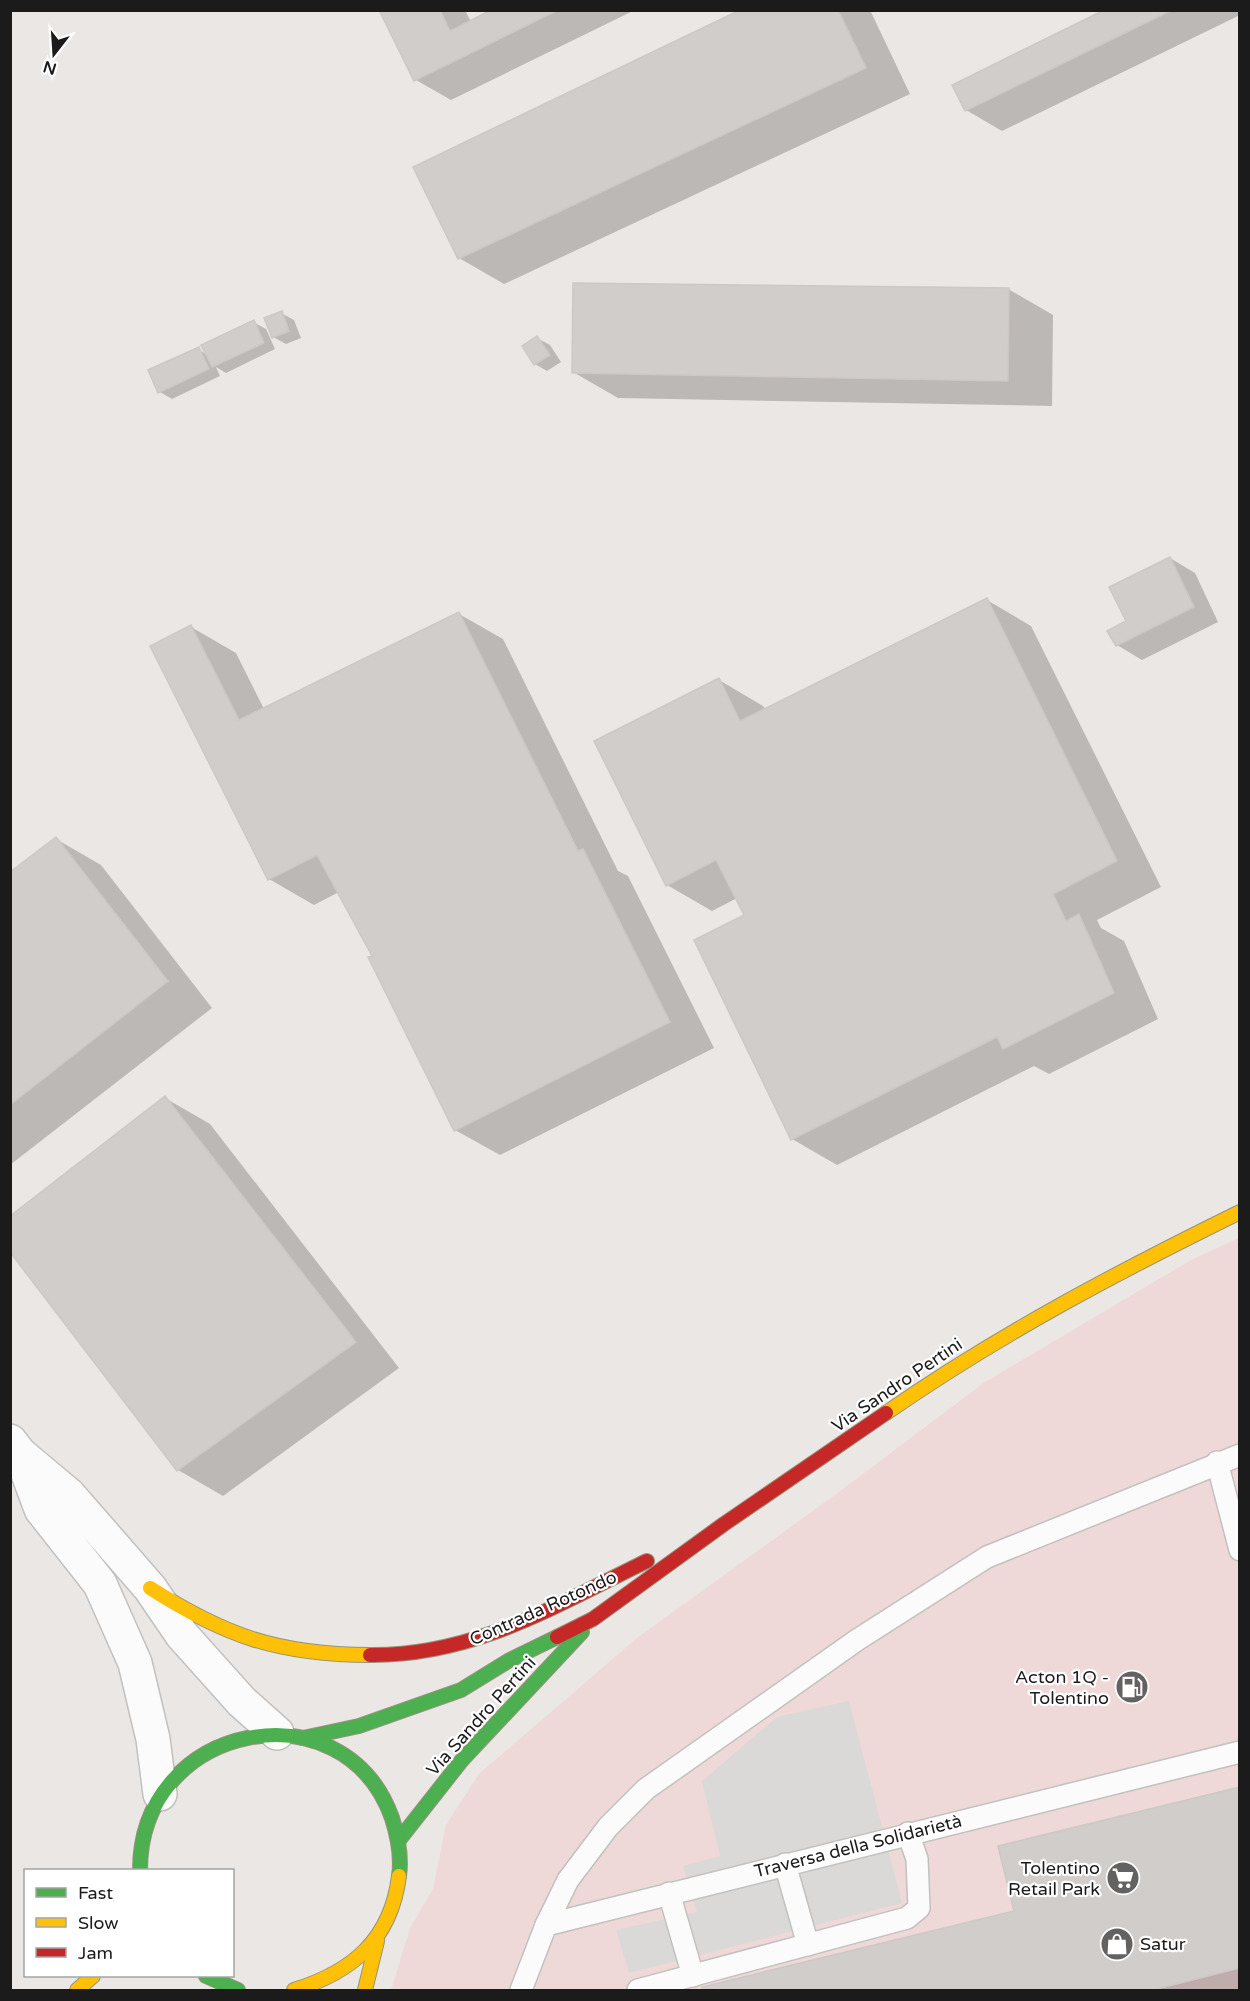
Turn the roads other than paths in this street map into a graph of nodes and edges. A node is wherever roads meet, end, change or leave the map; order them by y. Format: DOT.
graph roads {
  1 [pos="1239,1212"];
  2 [pos="15,1447"];
  3 [pos="1239,1455"];
  4 [pos="1218,1462"];
  5 [pos="724,1524"];
  6 [pos="1239,1550"];
  7 [pos="150,1588"];
  8 [pos="593,1619"];
  9 [pos="290,1736"];
  10 [pos="1239,1752"];
  11 [pos="160,1794"];
  12 [pos="909,1833"];
  13 [pos="399,1840"];
  14 [pos="785,1863"];
  15 [pos="139,1869"];
  16 [pos="669,1893"];
  17 [pos="546,1924"];
  18 [pos="377,1941"];
  19 [pos="808,1945"];
  20 [pos="693,1976"];
  21 [pos="92,1977"];
  22 [pos="208,1982"];
  23 [pos="77,1990"];
  24 [pos="237,1990"];
  25 [pos="294,1990"];
  26 [pos="365,1990"];
  27 [pos="521,1990"];
  28 [pos="638,1990"];
  1 -- 5 [label="main road, Via Sandro Pertini"];
  2 -- 7 [label="street, Contrada Rotondo"];
  2 -- 11 [label="street, Contrada Rotondo"];
  3 -- 4 [label="lane"];
  4 -- 6 [label="lane"];
  4 -- 17 [label="lane"];
  5 -- 7 [label="main road, Contrada Rotondo"];
  5 -- 8 [label="main road, Via Sandro Pertini"];
  7 -- 9 [label="street, Contrada Rotondo"];
  8 -- 9 [label="main road, Via Sandro Pertini"];
  8 -- 13 [label="main road, Via Sandro Pertini"];
  9 -- 11 [label="main road, Via Sandro Pertini"];
  9 -- 13 [label="main road, Via Sandro Pertini"];
  10 -- 12 [label="lane, Traversa della Solidarietà"];
  11 -- 15 [label="main road, Via Sandro Pertini"];
  12 -- 14 [label="lane, Traversa della Solidarietà"];
  12 -- 19 [label="lane"];
  13 -- 18 [label="main road, Via Sandro Pertini"];
  14 -- 16 [label="lane, Traversa della Solidarietà"];
  14 -- 19 [label="lane"];
  16 -- 17 [label="lane, Traversa della Solidarietà"];
  16 -- 20 [label="lane"];
  17 -- 27 [label="lane"];
  18 -- 25 [label="main road, Via Sandro Pertini"];
  18 -- 26 [label="main road"];
  19 -- 20 [label="lane"];
  20 -- 28 [label="lane"];
  21 -- 23 [label="main road"];
  22 -- 24 [label="main road"];
}
